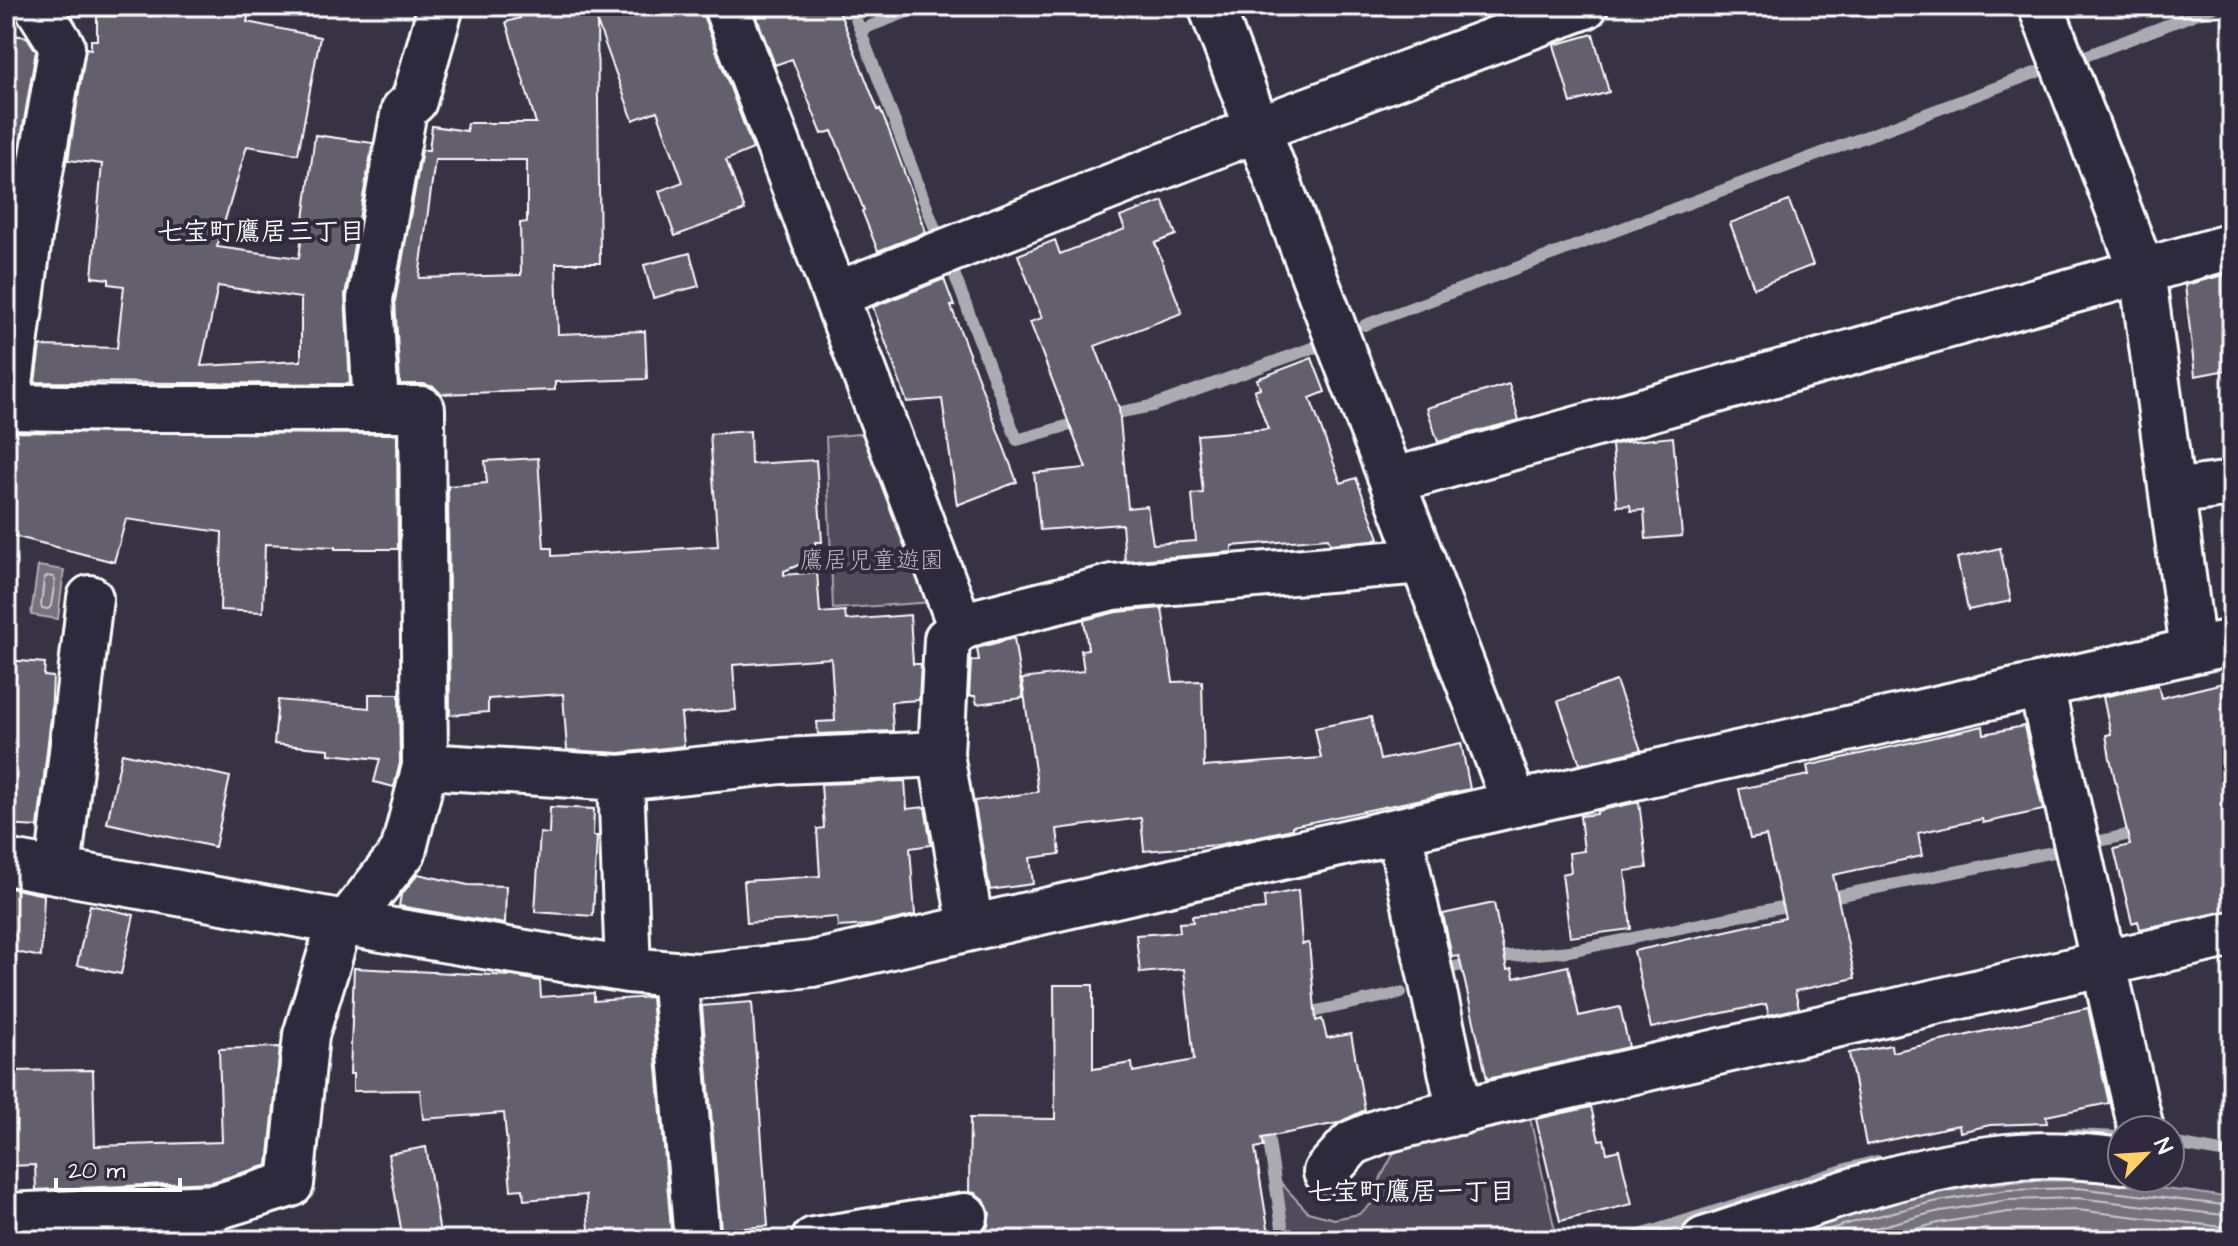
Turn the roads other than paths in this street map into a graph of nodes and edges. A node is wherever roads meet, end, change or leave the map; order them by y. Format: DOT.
graph roads {
  1 [pos="37,6"];
  2 [pos="441,6"];
  3 [pos="726,6"];
  4 [pos="1211,6"];
  5 [pos="1585,6"];
  6 [pos="2041,6"];
  7 [pos="1258,129"];
  8 [pos="2232,246"];
  9 [pos="2142,271"];
  10 [pos="835,295"];
  11 [pos="7,407"];
  12 [pos="376,409"];
  13 [pos="1392,481"];
  14 [pos="2232,484"];
  15 [pos="2172,492"];
  16 [pos="1423,561"];
  17 [pos="90,598"];
  18 [pos="961,628"];
  19 [pos="2212,646"];
  20 [pos="2041,686"];
  21 [pos="941,754"];
  22 [pos="425,766"];
  23 [pos="621,778"];
  24 [pos="1515,804"];
  25 [pos="1399,831"];
  26 [pos="6,862"];
  27 [pos="58,871"];
  28 [pos="344,923"];
  29 [pos="971,927"];
  30 [pos="2232,934"];
  31 [pos="2102,965"];
  32 [pos="628,970"];
  33 [pos="674,974"];
  34 [pos="1460,1112"];
  35 [pos="2137,1114"];
  36 [pos="2106,1159"];
  37 [pos="1326,1172"];
  38 [pos="6,1216"];
  39 [pos="965,1216"];
  40 [pos="697,1240"];
  41 [pos="814,1240"];
  42 [pos="1704,1240"];
  1 -- 11 [label="street"];
  2 -- 12 [label="street"];
  3 -- 10 [label="street"];
  4 -- 7 [label="street"];
  5 -- 7 [label="street"];
  6 -- 9 [label="street"];
  7 -- 10 [label="street"];
  7 -- 13 [label="street"];
  8 -- 9 [label="street"];
  9 -- 13 [label="street"];
  9 -- 15 [label="street"];
  10 -- 18 [label="street"];
  11 -- 12 [label="street"];
  12 -- 22 [label="street"];
  13 -- 16 [label="street"];
  14 -- 15 [label="street"];
  15 -- 19 [label="street"];
  16 -- 18 [label="street"];
  16 -- 24 [label="street"];
  17 -- 27 [label="street"];
  18 -- 21 [label="street"];
  19 -- 20 [label="street"];
  20 -- 24 [label="street"];
  20 -- 31 [label="street"];
  21 -- 23 [label="street"];
  21 -- 29 [label="street"];
  22 -- 23 [label="street"];
  22 -- 28 [label="street"];
  23 -- 32 [label="street"];
  24 -- 25 [label="street"];
  25 -- 29 [label="street"];
  25 -- 34 [label="street"];
  26 -- 27 [label="street"];
  27 -- 28 [label="street"];
  28 -- 32 [label="street"];
  28 -- 38 [label="street"];
  29 -- 33 [label="street"];
  30 -- 31 [label="street"];
  31 -- 34 [label="street"];
  31 -- 35 [label="street"];
  32 -- 33 [label="street"];
  33 -- 40 [label="street"];
  34 -- 37 [label="street"];
  36 -- 42 [label="street"];
  39 -- 41 [label="street"];
}
